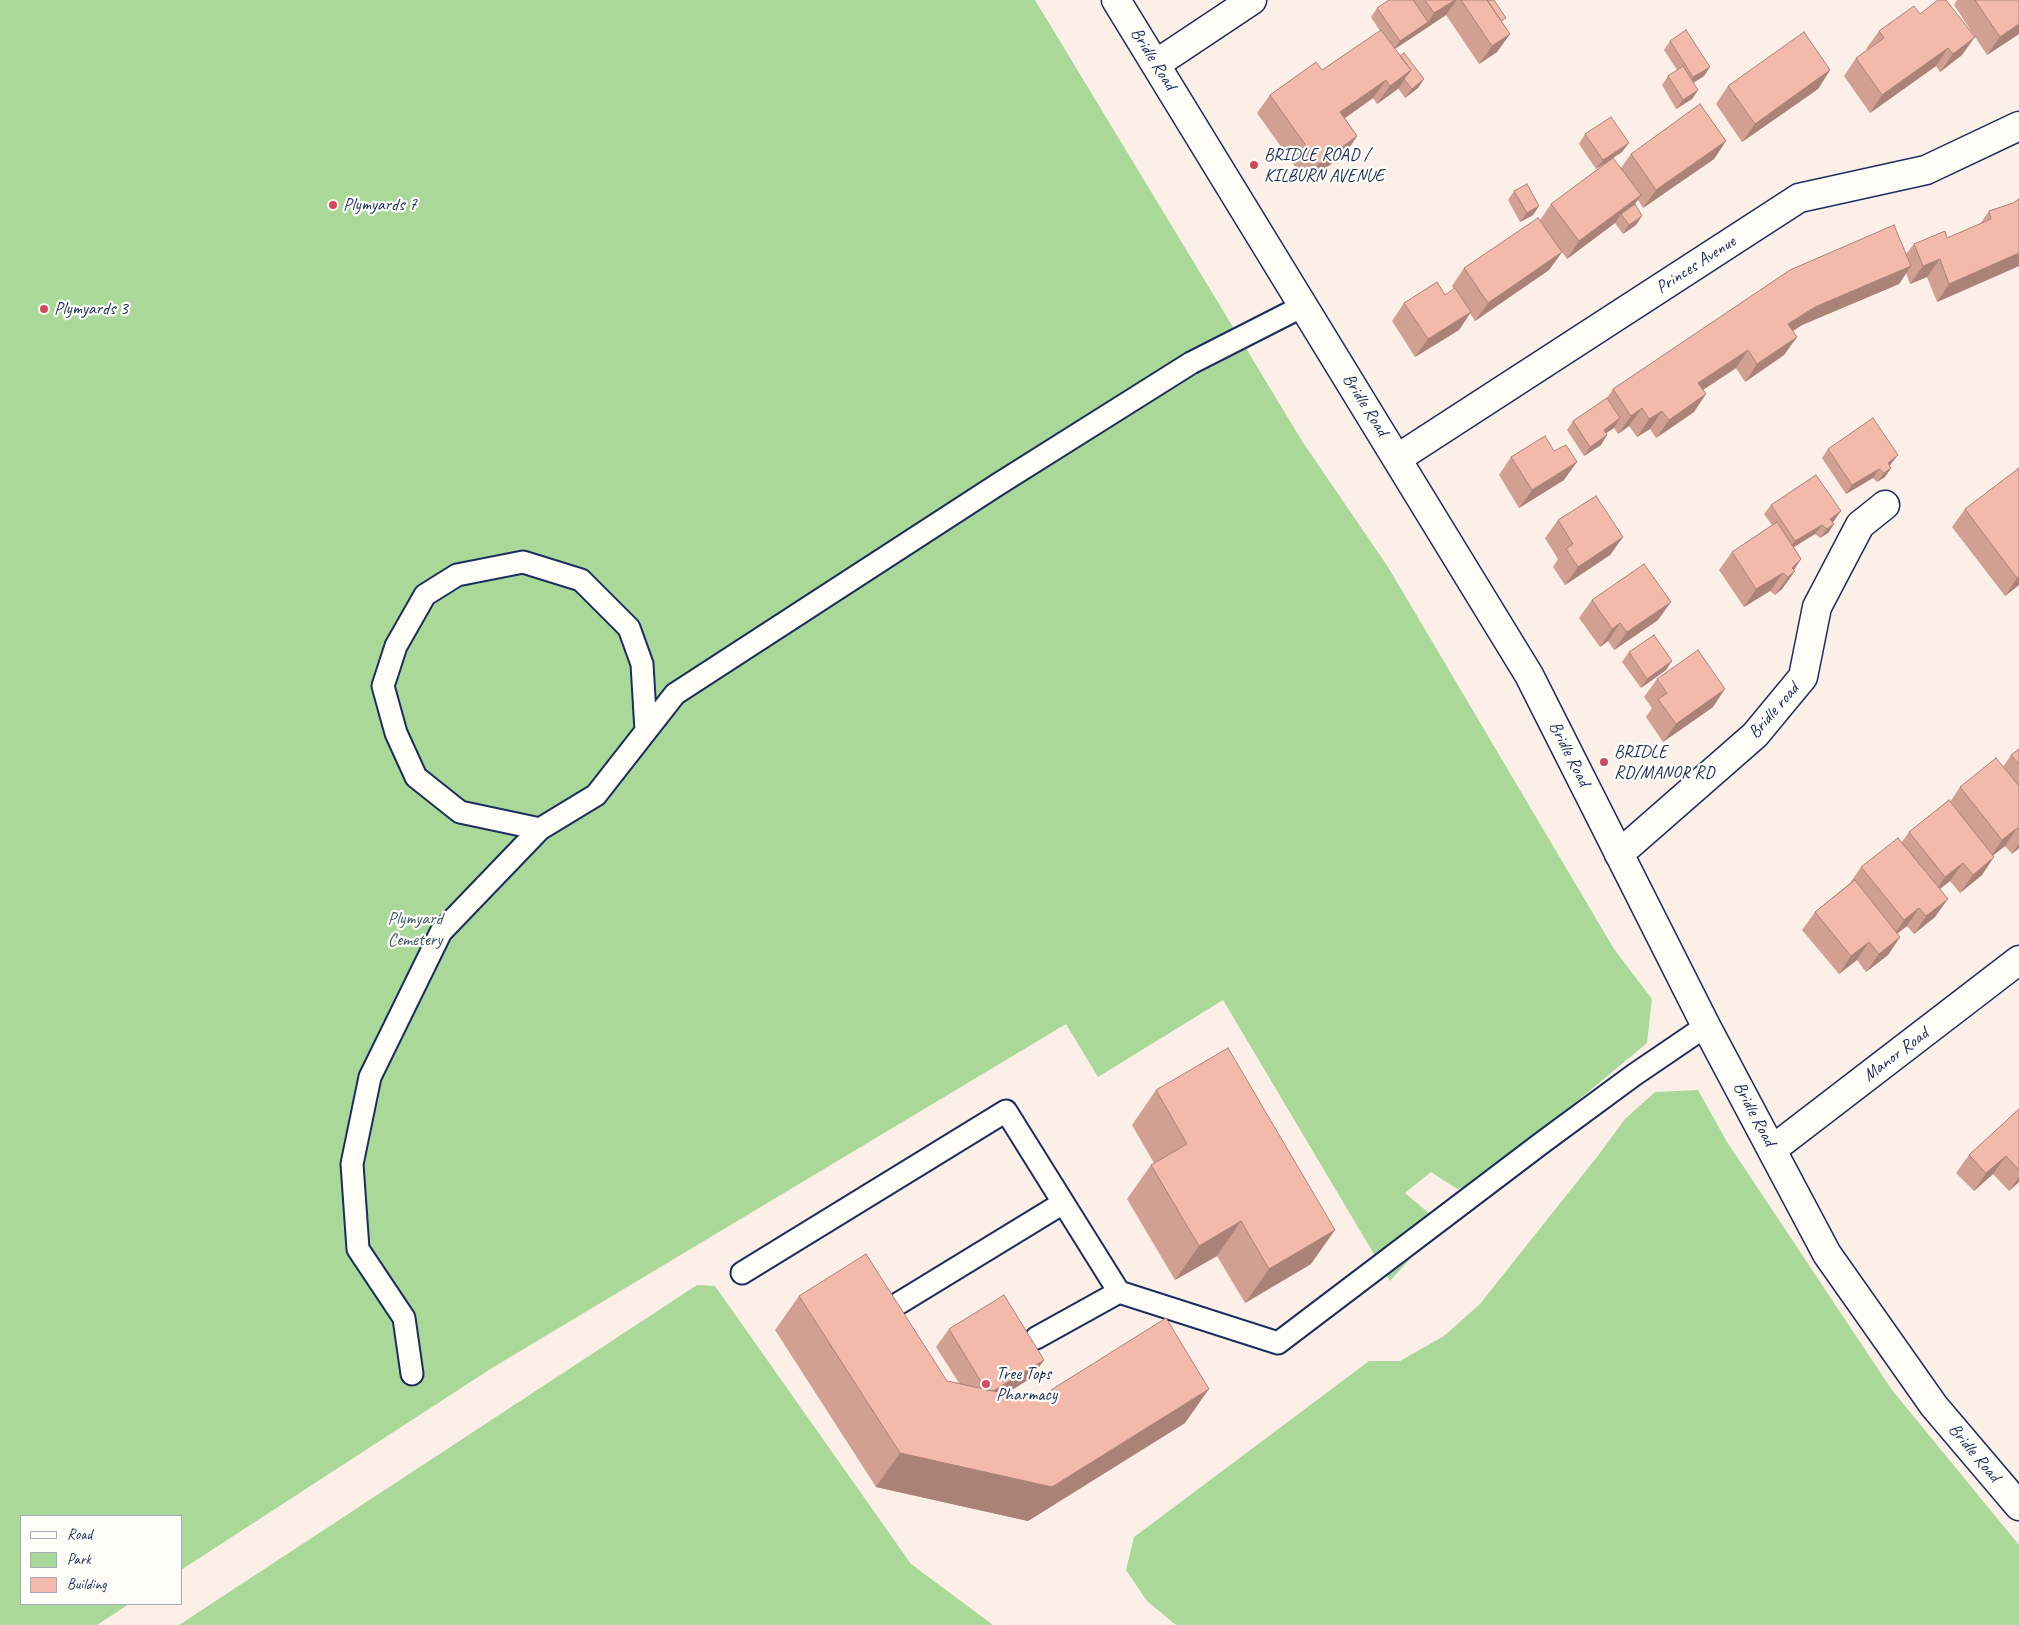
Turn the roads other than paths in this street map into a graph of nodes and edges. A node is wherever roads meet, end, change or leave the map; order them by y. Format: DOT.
graph roads {
  1 [pos="1116,0"];
  2 [pos="1252,0"];
  3 [pos="1156,64"];
  4 [pos="2019,126"];
  5 [pos="1304,306"];
  6 [pos="1398,458"];
  7 [pos="1885,505"];
  8 [pos="646,731"];
  9 [pos="540,829"];
  10 [pos="1619,854"];
  11 [pos="2019,960"];
  12 [pos="1706,1026"];
  13 [pos="1773,1150"];
  14 [pos="1063,1202"];
  15 [pos="742,1273"];
  16 [pos="1119,1292"];
  17 [pos="896,1305"];
  18 [pos="1036,1338"];
  19 [pos="412,1374"];
  20 [pos="2019,1506"];
  1 -- 3 [label="street, Bridle Road"];
  2 -- 3 [label="street"];
  3 -- 5 [label="street, Bridle Road"];
  4 -- 6 [label="street, Princes Avenue"];
  5 -- 6 [label="street, Bridle Road"];
  5 -- 8 [label="lane"];
  6 -- 10 [label="street, Bridle Road"];
  7 -- 10 [label="street, Bridle road"];
  8 -- 9 [label="lane"];
  8 -- 9 [label="lane"];
  9 -- 19 [label="lane"];
  10 -- 12 [label="street, Bridle Road"];
  11 -- 13 [label="street, Manor Road"];
  12 -- 13 [label="street, Bridle Road"];
  12 -- 16 [label="lane"];
  13 -- 20 [label="street, Bridle Road"];
  14 -- 15 [label="lane"];
  14 -- 16 [label="lane"];
  14 -- 17 [label="lane"];
  16 -- 18 [label="lane"];
}
